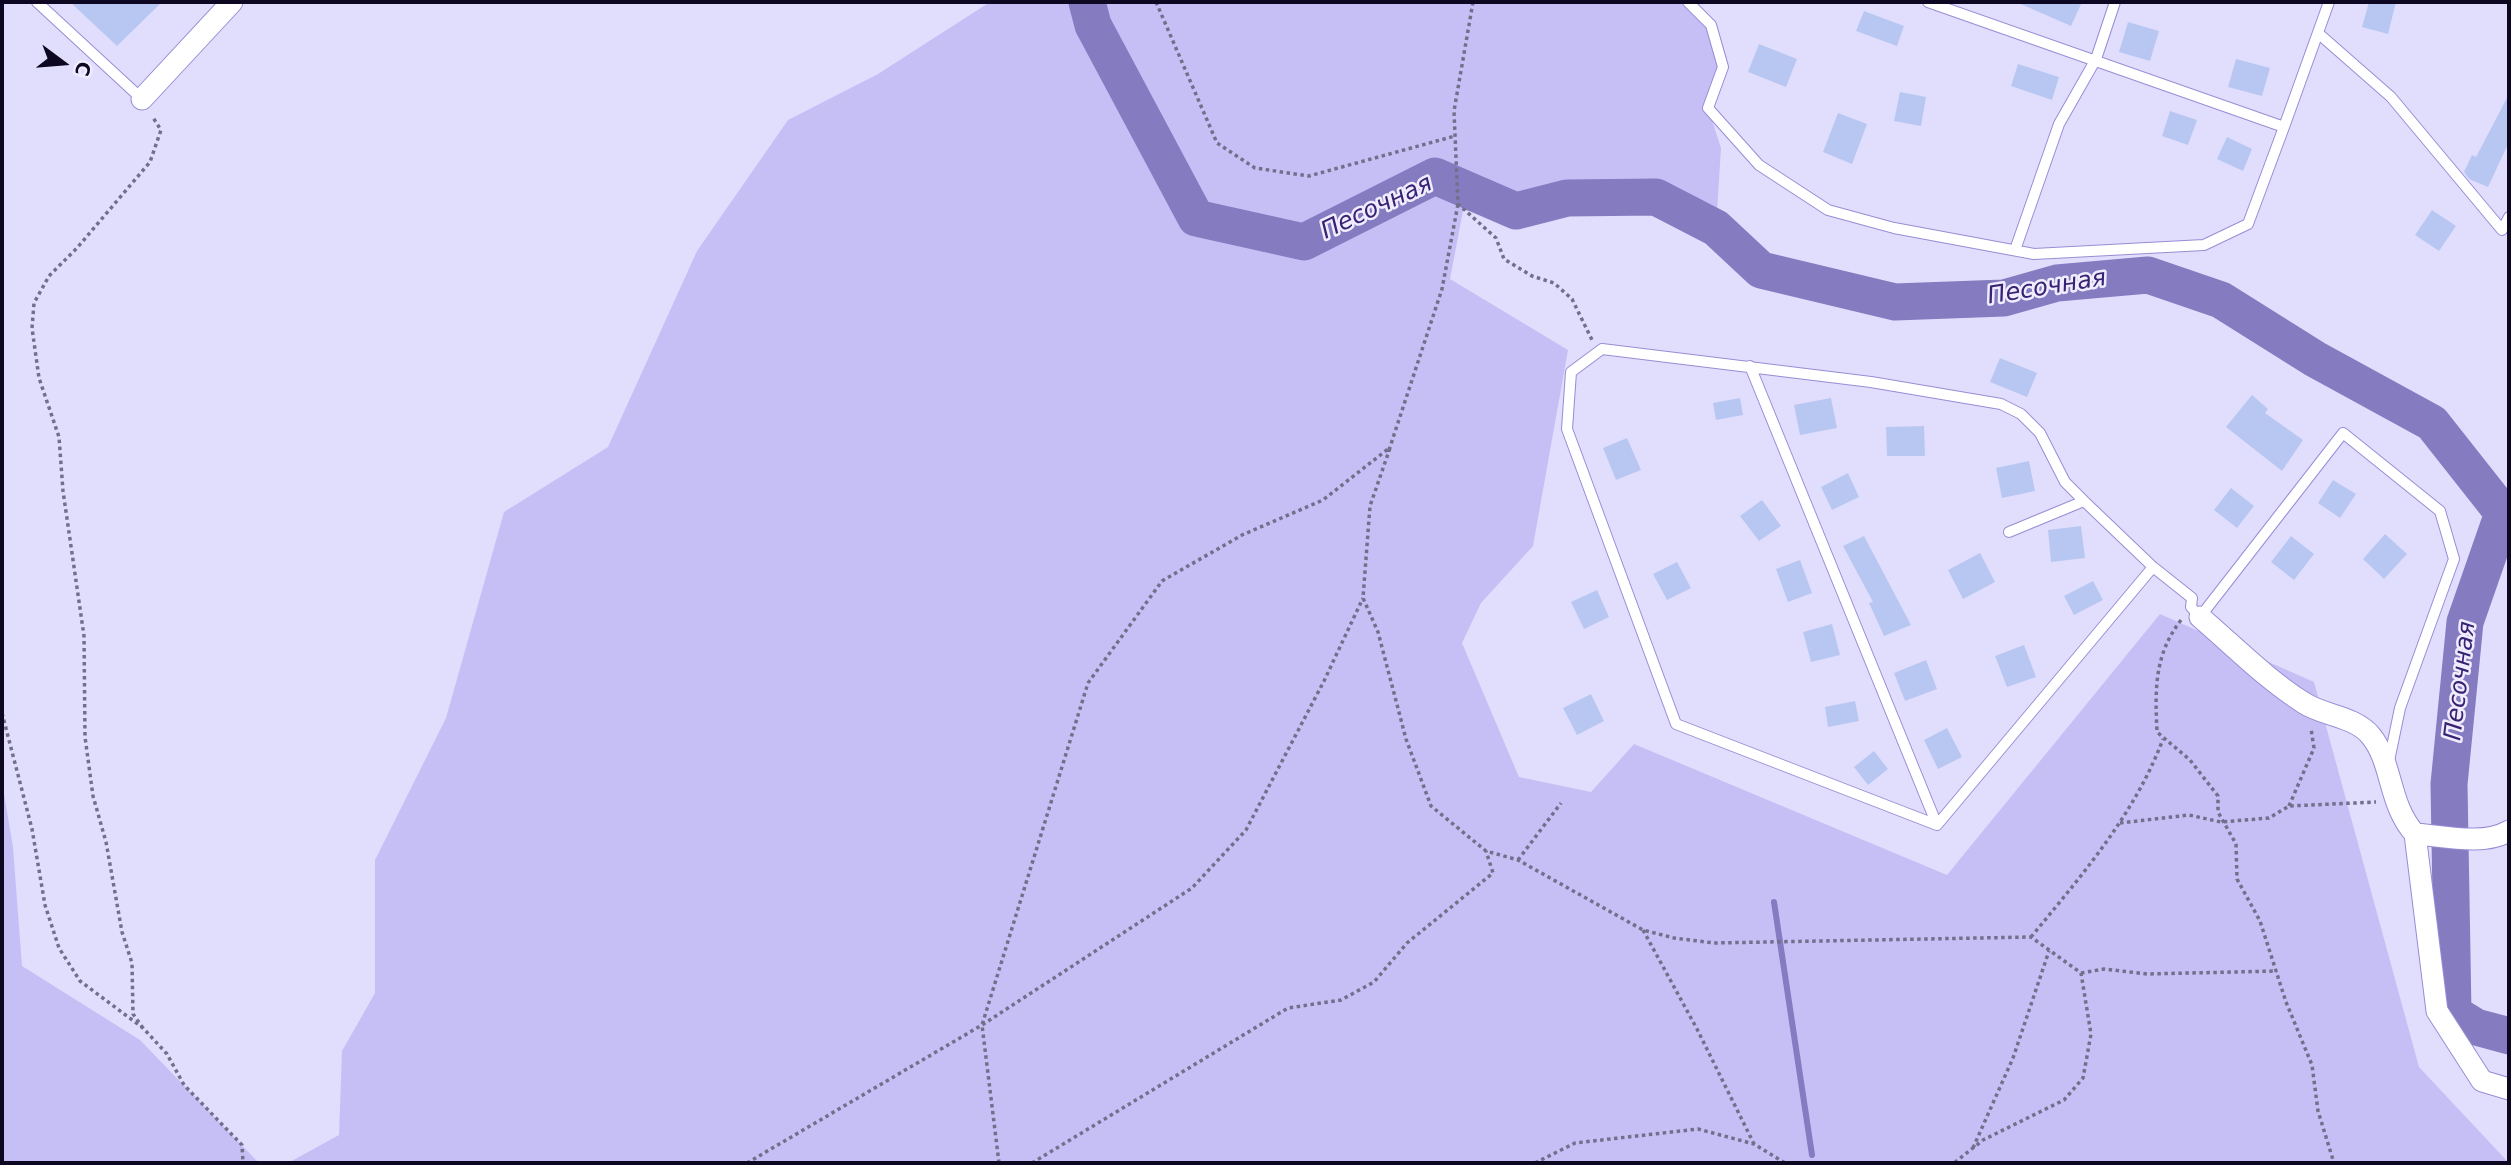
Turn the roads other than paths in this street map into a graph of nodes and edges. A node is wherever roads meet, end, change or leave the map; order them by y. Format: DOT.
graph roads {
  1 [pos="37,2"];
  2 [pos="232,2"];
  3 [pos="1688,2"];
  4 [pos="1928,2"];
  5 [pos="2115,2"];
  6 [pos="2329,2"];
  7 [pos="2318,33"];
  8 [pos="2096,59"];
  9 [pos="142,99"];
  10 [pos="2284,127"];
  11 [pos="2509,217"];
  12 [pos="2502,230"];
  13 [pos="2509,241"];
  14 [pos="2015,250"];
  15 [pos="1750,366"];
  16 [pos="2084,501"];
  17 [pos="2009,532"];
  18 [pos="2153,567"];
  19 [pos="2195,612"];
  20 [pos="2386,771"];
  21 [pos="1937,825"];
  22 [pos="2509,831"];
  23 [pos="2415,834"];
  24 [pos="2509,1089"];
  1 -- 9 [label="lane"];
  2 -- 9 [label="street"];
  3 -- 14 [label="lane"];
  4 -- 8 [label="lane"];
  5 -- 8 [label="lane"];
  6 -- 7 [label="lane"];
  7 -- 10 [label="lane"];
  7 -- 12 [label="lane"];
  8 -- 10 [label="lane"];
  8 -- 14 [label="lane"];
  10 -- 14 [label="lane"];
  11 -- 12 [label="lane"];
  12 -- 13 [label="lane"];
  15 -- 16 [label="lane"];
  15 -- 21 [label="lane"];
  15 -- 21 [label="lane"];
  16 -- 17 [label="lane"];
  16 -- 18 [label="lane"];
  18 -- 19 [label="lane"];
  18 -- 21 [label="lane"];
  19 -- 20 [label="street"];
  19 -- 20 [label="lane"];
  20 -- 23 [label="street"];
  22 -- 23 [label="street"];
  23 -- 24 [label="street"];
}
